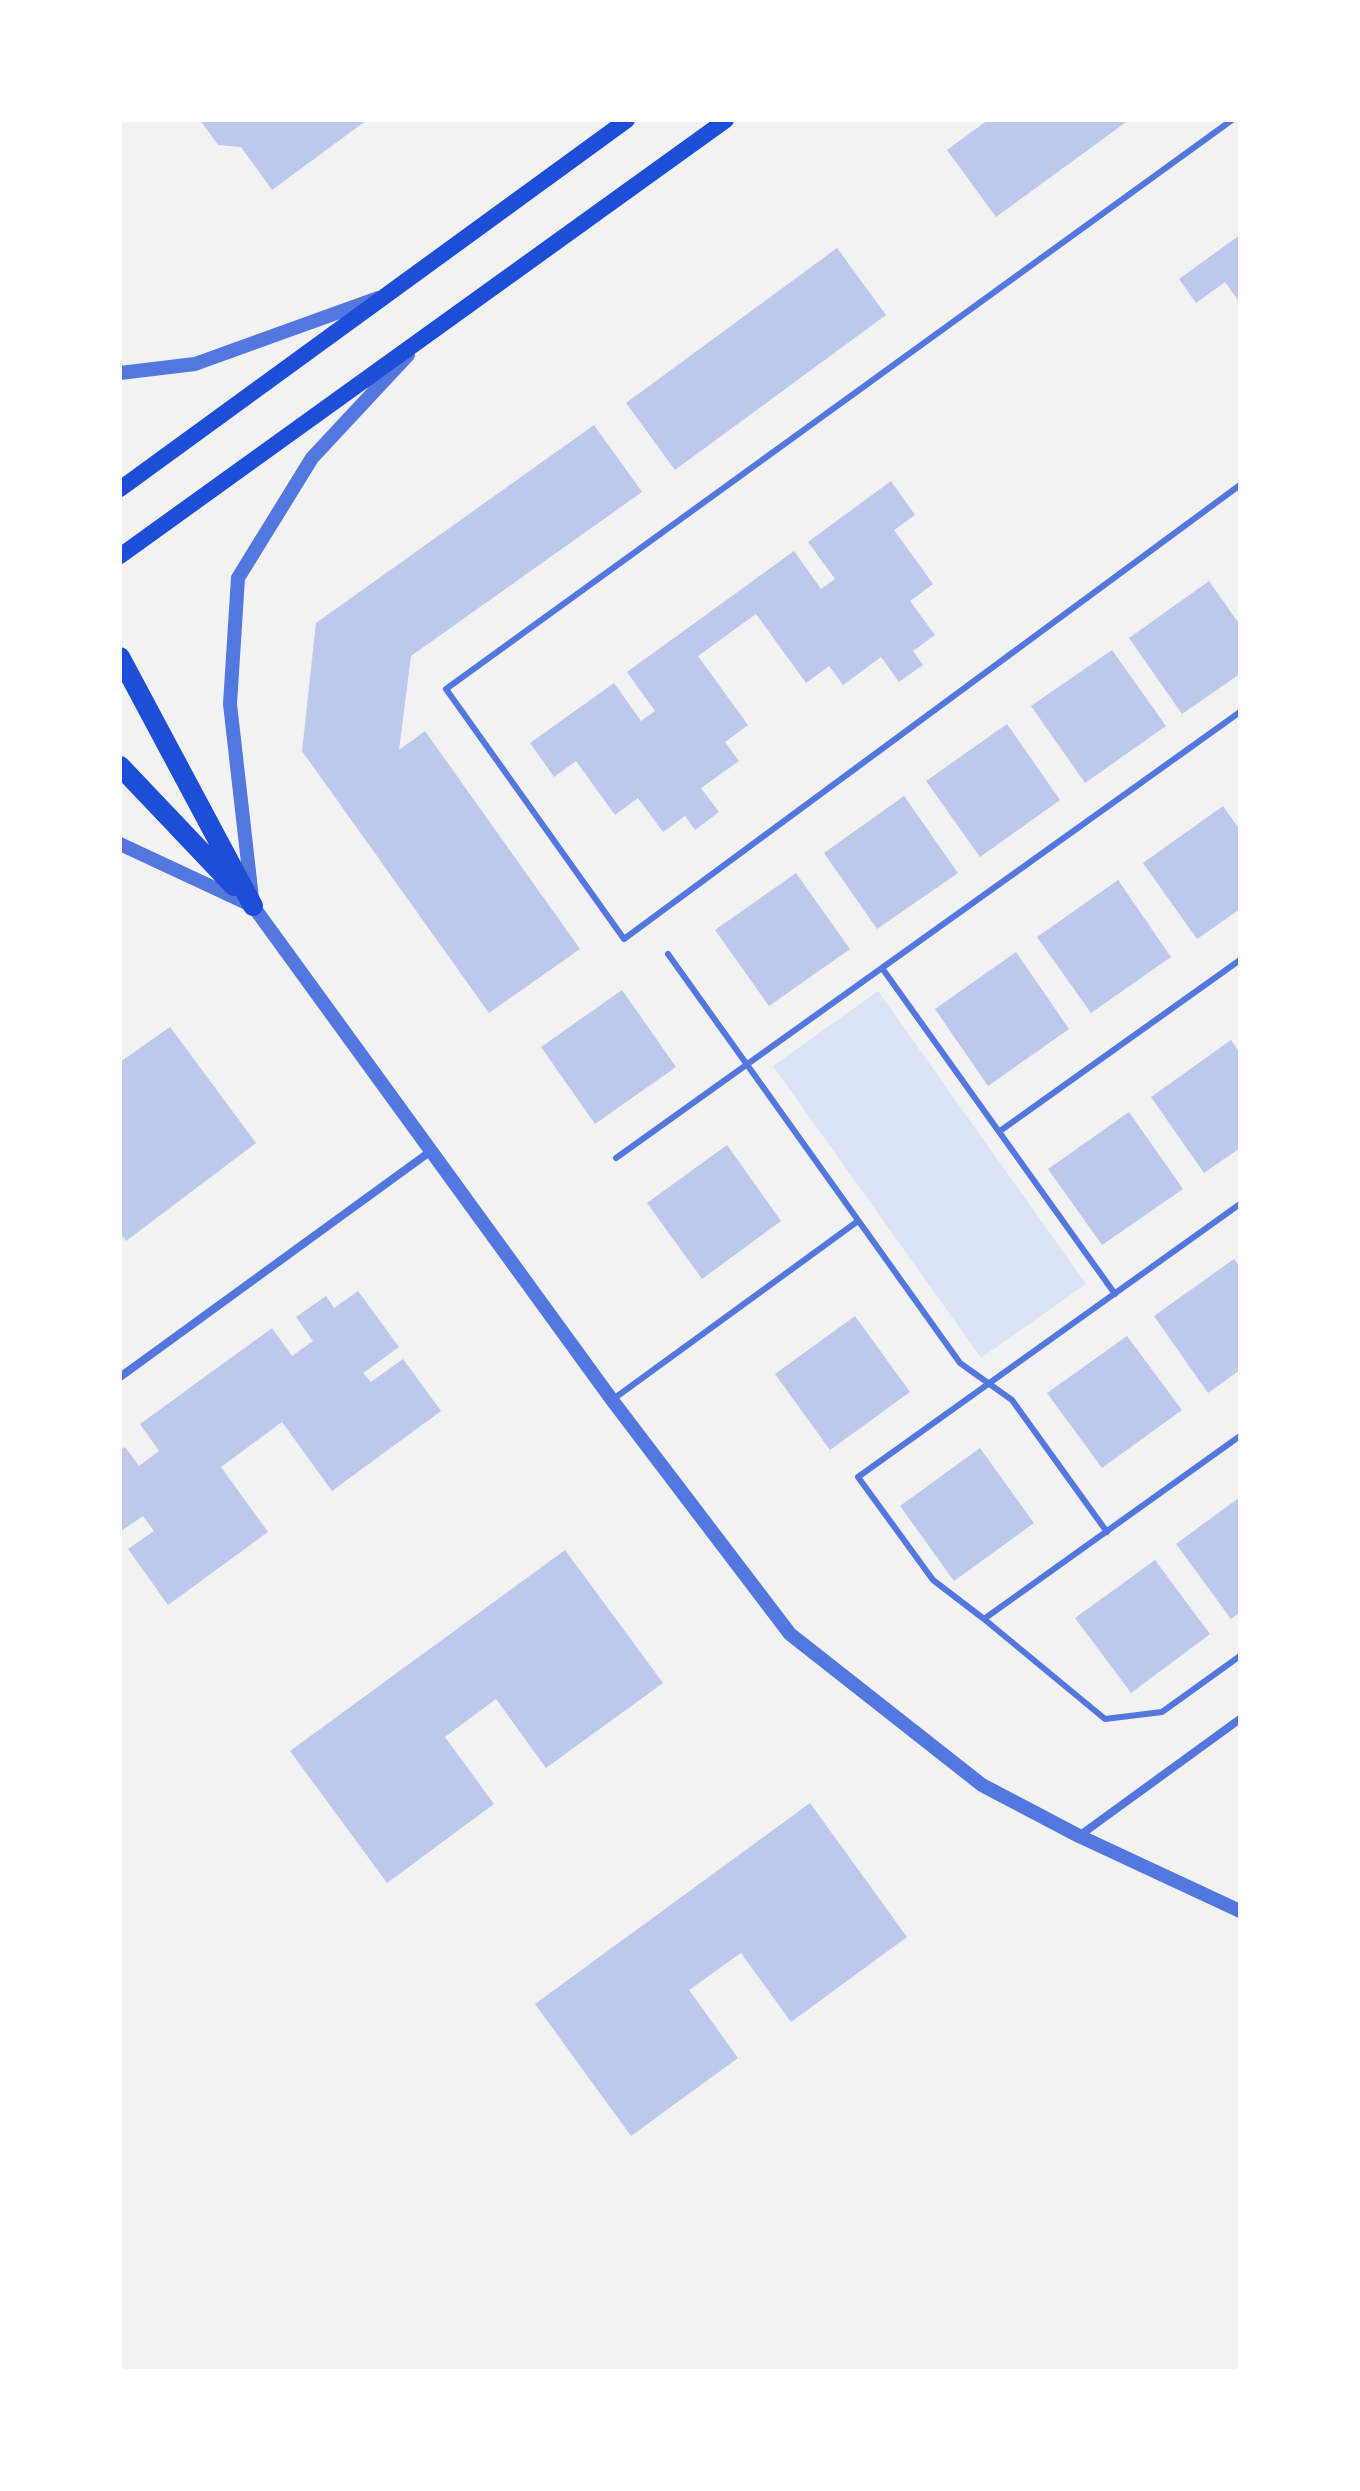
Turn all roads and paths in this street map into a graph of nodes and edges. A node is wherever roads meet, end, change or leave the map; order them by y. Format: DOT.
graph roads {
  1 [pos="627,120"];
  2 [pos="726,120"];
  3 [pos="1232,120"];
  4 [pos="385,295"];
  5 [pos="422,340"];
  6 [pos="120,373"];
  7 [pos="1240,485"];
  8 [pos="120,489"];
  9 [pos="120,556"];
  10 [pos="120,657"];
  11 [pos="1240,712"];
  12 [pos="120,766"];
  13 [pos="120,844"];
  14 [pos="253,906"];
  15 [pos="668,954"];
  16 [pos="1240,960"];
  17 [pos="882,968"];
  18 [pos="747,1065"];
  19 [pos="1000,1131"];
  20 [pos="432,1151"];
  21 [pos="616,1158"];
  22 [pos="1240,1204"];
  23 [pos="858,1221"];
  24 [pos="1115,1294"];
  25 [pos="120,1377"];
  26 [pos="990,1382"];
  27 [pos="612,1400"];
  28 [pos="1240,1436"];
  29 [pos="1107,1532"];
  30 [pos="984,1619"];
  31 [pos="1240,1656"];
  32 [pos="1240,1719"];
  33 [pos="1079,1836"];
  34 [pos="1240,1911"];
  1 -- 4 [label="main road"];
  2 -- 5 [label="main road"];
  3 -- 7 [label="lane"];
  4 -- 6 [label="street"];
  4 -- 8 [label="main road"];
  5 -- 9 [label="main road"];
  5 -- 14 [label="street"];
  10 -- 14 [label="main road"];
  11 -- 17 [label="lane"];
  12 -- 14 [label="main road"];
  13 -- 14 [label="street"];
  14 -- 20 [label="street"];
  15 -- 18 [label="lane"];
  16 -- 19 [label="lane"];
  17 -- 18 [label="lane"];
  17 -- 19 [label="lane"];
  18 -- 21 [label="lane"];
  18 -- 23 [label="lane"];
  19 -- 24 [label="lane"];
  20 -- 25 [label="street"];
  20 -- 27 [label="street"];
  22 -- 24 [label="lane"];
  23 -- 26 [label="lane"];
  23 -- 27 [label="lane"];
  24 -- 26 [label="lane"];
  26 -- 29 [label="lane"];
  26 -- 30 [label="lane"];
  27 -- 33 [label="street"];
  28 -- 29 [label="lane"];
  29 -- 30 [label="lane"];
  30 -- 31 [label="lane"];
  32 -- 33 [label="street"];
  33 -- 34 [label="street"];
}
